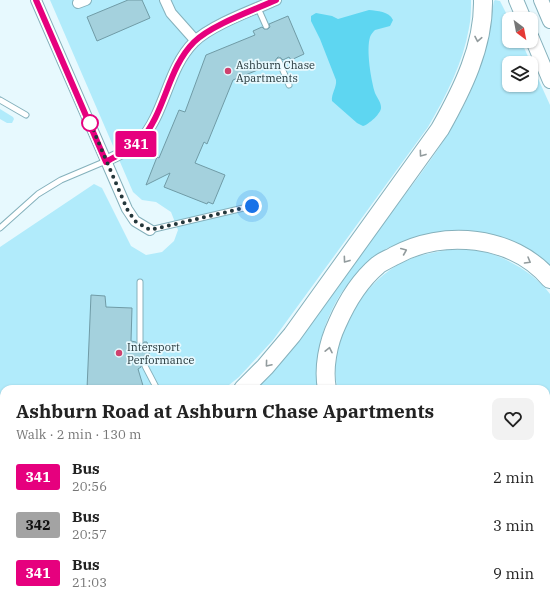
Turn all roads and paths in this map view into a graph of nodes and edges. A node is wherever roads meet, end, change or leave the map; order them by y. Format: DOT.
graph roads {
  1 [pos="36,0"];
  2 [pos="165,0"];
  3 [pos="276,0"];
  4 [pos="483,0"];
  5 [pos="516,0"];
  6 [pos="541,0"];
  7 [pos="258,8"];
  8 [pos="521,12"];
  9 [pos="550,21"];
  10 [pos="266,26"];
  11 [pos="195,40"];
  12 [pos="536,48"];
  13 [pos="279,61"];
  14 [pos="550,81"];
  15 [pos="289,85"];
  16 [pos="0,100"];
  17 [pos="26,115"];
  18 [pos="106,162"];
  19 [pos="252,206"];
  20 [pos="0,228"];
  21 [pos="150,230"];
  22 [pos="550,279"];
  23 [pos="140,282"];
  24 [pos="140,342"];
  25 [pos="145,366"];
  26 [pos="155,385"];
  27 [pos="247,385"];
  28 [pos="327,385"];
  1 -- 18 [label="street"];
  2 -- 11 [label="street"];
  3 -- 7 [label="street"];
  4 -- 27 [label="highway, one-way"];
  5 -- 8 [label="main road"];
  6 -- 9 [label="main road"];
  7 -- 10 [label="lane"];
  7 -- 11 [label="street"];
  11 -- 18 [label="street"];
  12 -- 14 [label="main road"];
  13 -- 15 [label="lane"];
  16 -- 17 [label="lane"];
  18 -- 20 [label="lane"];
  18 -- 21 [label="street"];
  19 -- 21 [label="lane"];
  28 -- 22 [label="highway, one-way"];
  23 -- 24 [label="lane"];
  25 -- 26 [label="lane"];
}
